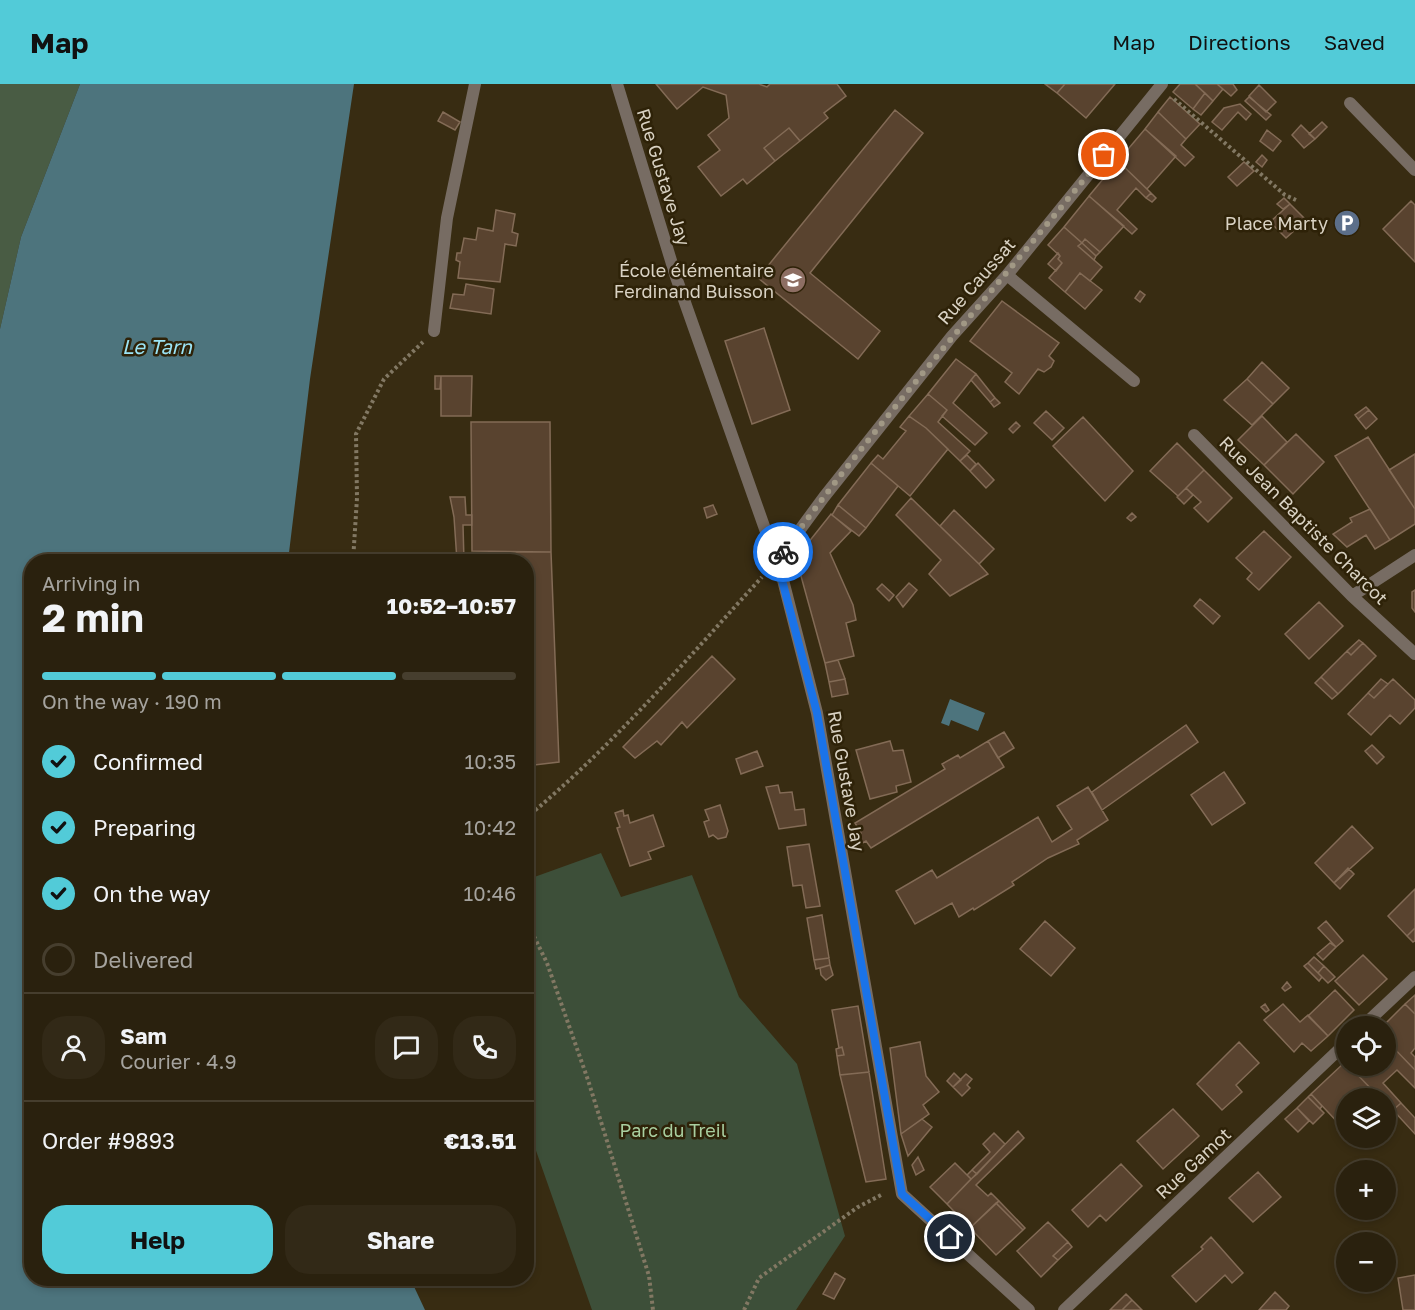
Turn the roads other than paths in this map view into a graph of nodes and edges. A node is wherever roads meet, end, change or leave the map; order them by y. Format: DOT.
graph roads {
  1 [pos="475,84"];
  2 [pos="617,84"];
  3 [pos="1161,86"];
  4 [pos="1350,103"];
  5 [pos="1415,170"];
  6 [pos="1007,275"];
  7 [pos="434,331"];
  8 [pos="1134,381"];
  9 [pos="1194,435"];
  10 [pos="1415,555"];
  11 [pos="777,561"];
  12 [pos="1352,596"];
  13 [pos="1415,654"];
  14 [pos="1415,977"];
  15 [pos="1374,1016"];
  16 [pos="1336,1052"];
  17 [pos="1029,1310"];
  18 [pos="1064,1310"];
  1 -- 7 [label="street"];
  2 -- 11 [label="street, Rue Gustave Jay"];
  3 -- 6 [label="street, Rue Caussat"];
  4 -- 5 [label="street"];
  6 -- 8 [label="street"];
  6 -- 11 [label="street, Rue Caussat"];
  9 -- 12 [label="street, Rue Jean Baptiste Charcot"];
  10 -- 12 [label="street"];
  11 -- 17 [label="street, Rue Gustave Jay"];
  12 -- 13 [label="street, Rue Jean Baptiste Charcot"];
  14 -- 15 [label="street"];
  16 -- 18 [label="street, Rue Gamot"];
}
